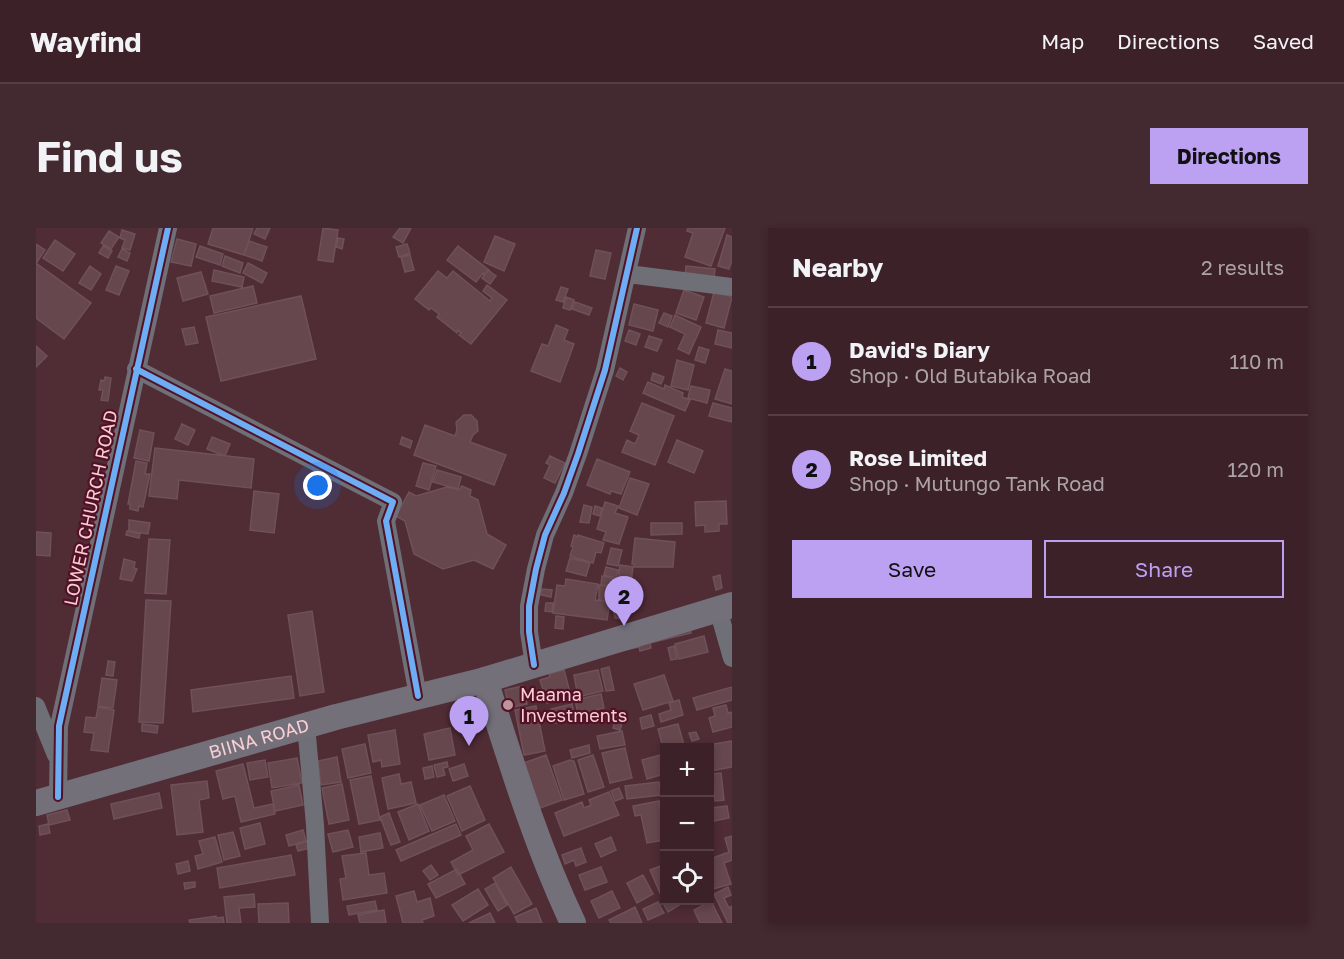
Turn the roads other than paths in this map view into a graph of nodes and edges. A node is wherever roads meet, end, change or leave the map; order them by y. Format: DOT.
graph roads {
  1 [pos="168,228"];
  2 [pos="637,228"];
  3 [pos="628,274"];
  4 [pos="732,287"];
  5 [pos="136,369"];
  6 [pos="725,607"];
  7 [pos="732,658"];
  8 [pos="534,665"];
  9 [pos="485,680"];
  10 [pos="418,696"];
  11 [pos="36,706"];
  12 [pos="306,725"];
  13 [pos="58,760"];
  14 [pos="47,800"];
  15 [pos="320,923"];
  16 [pos="573,923"];
  1 -- 5 [label="street, LOWER CHURCH ROAD"];
  2 -- 3 [label="street"];
  3 -- 4 [label="street"];
  3 -- 8 [label="street"];
  5 -- 10 [label="street"];
  5 -- 13 [label="street, LOWER CHURCH ROAD"];
  6 -- 7 [label="street"];
  6 -- 8 [label="main road, BIINA ROAD"];
  8 -- 9 [label="main road, BIINA ROAD"];
  9 -- 10 [label="main road, BIINA ROAD"];
  9 -- 16 [label="main road"];
  10 -- 12 [label="main road, BIINA ROAD"];
  11 -- 13 [label="street"];
  12 -- 14 [label="main road, BIINA ROAD"];
  12 -- 15 [label="street"];
  13 -- 14 [label="street, LOWER CHURCH ROAD"];
}
